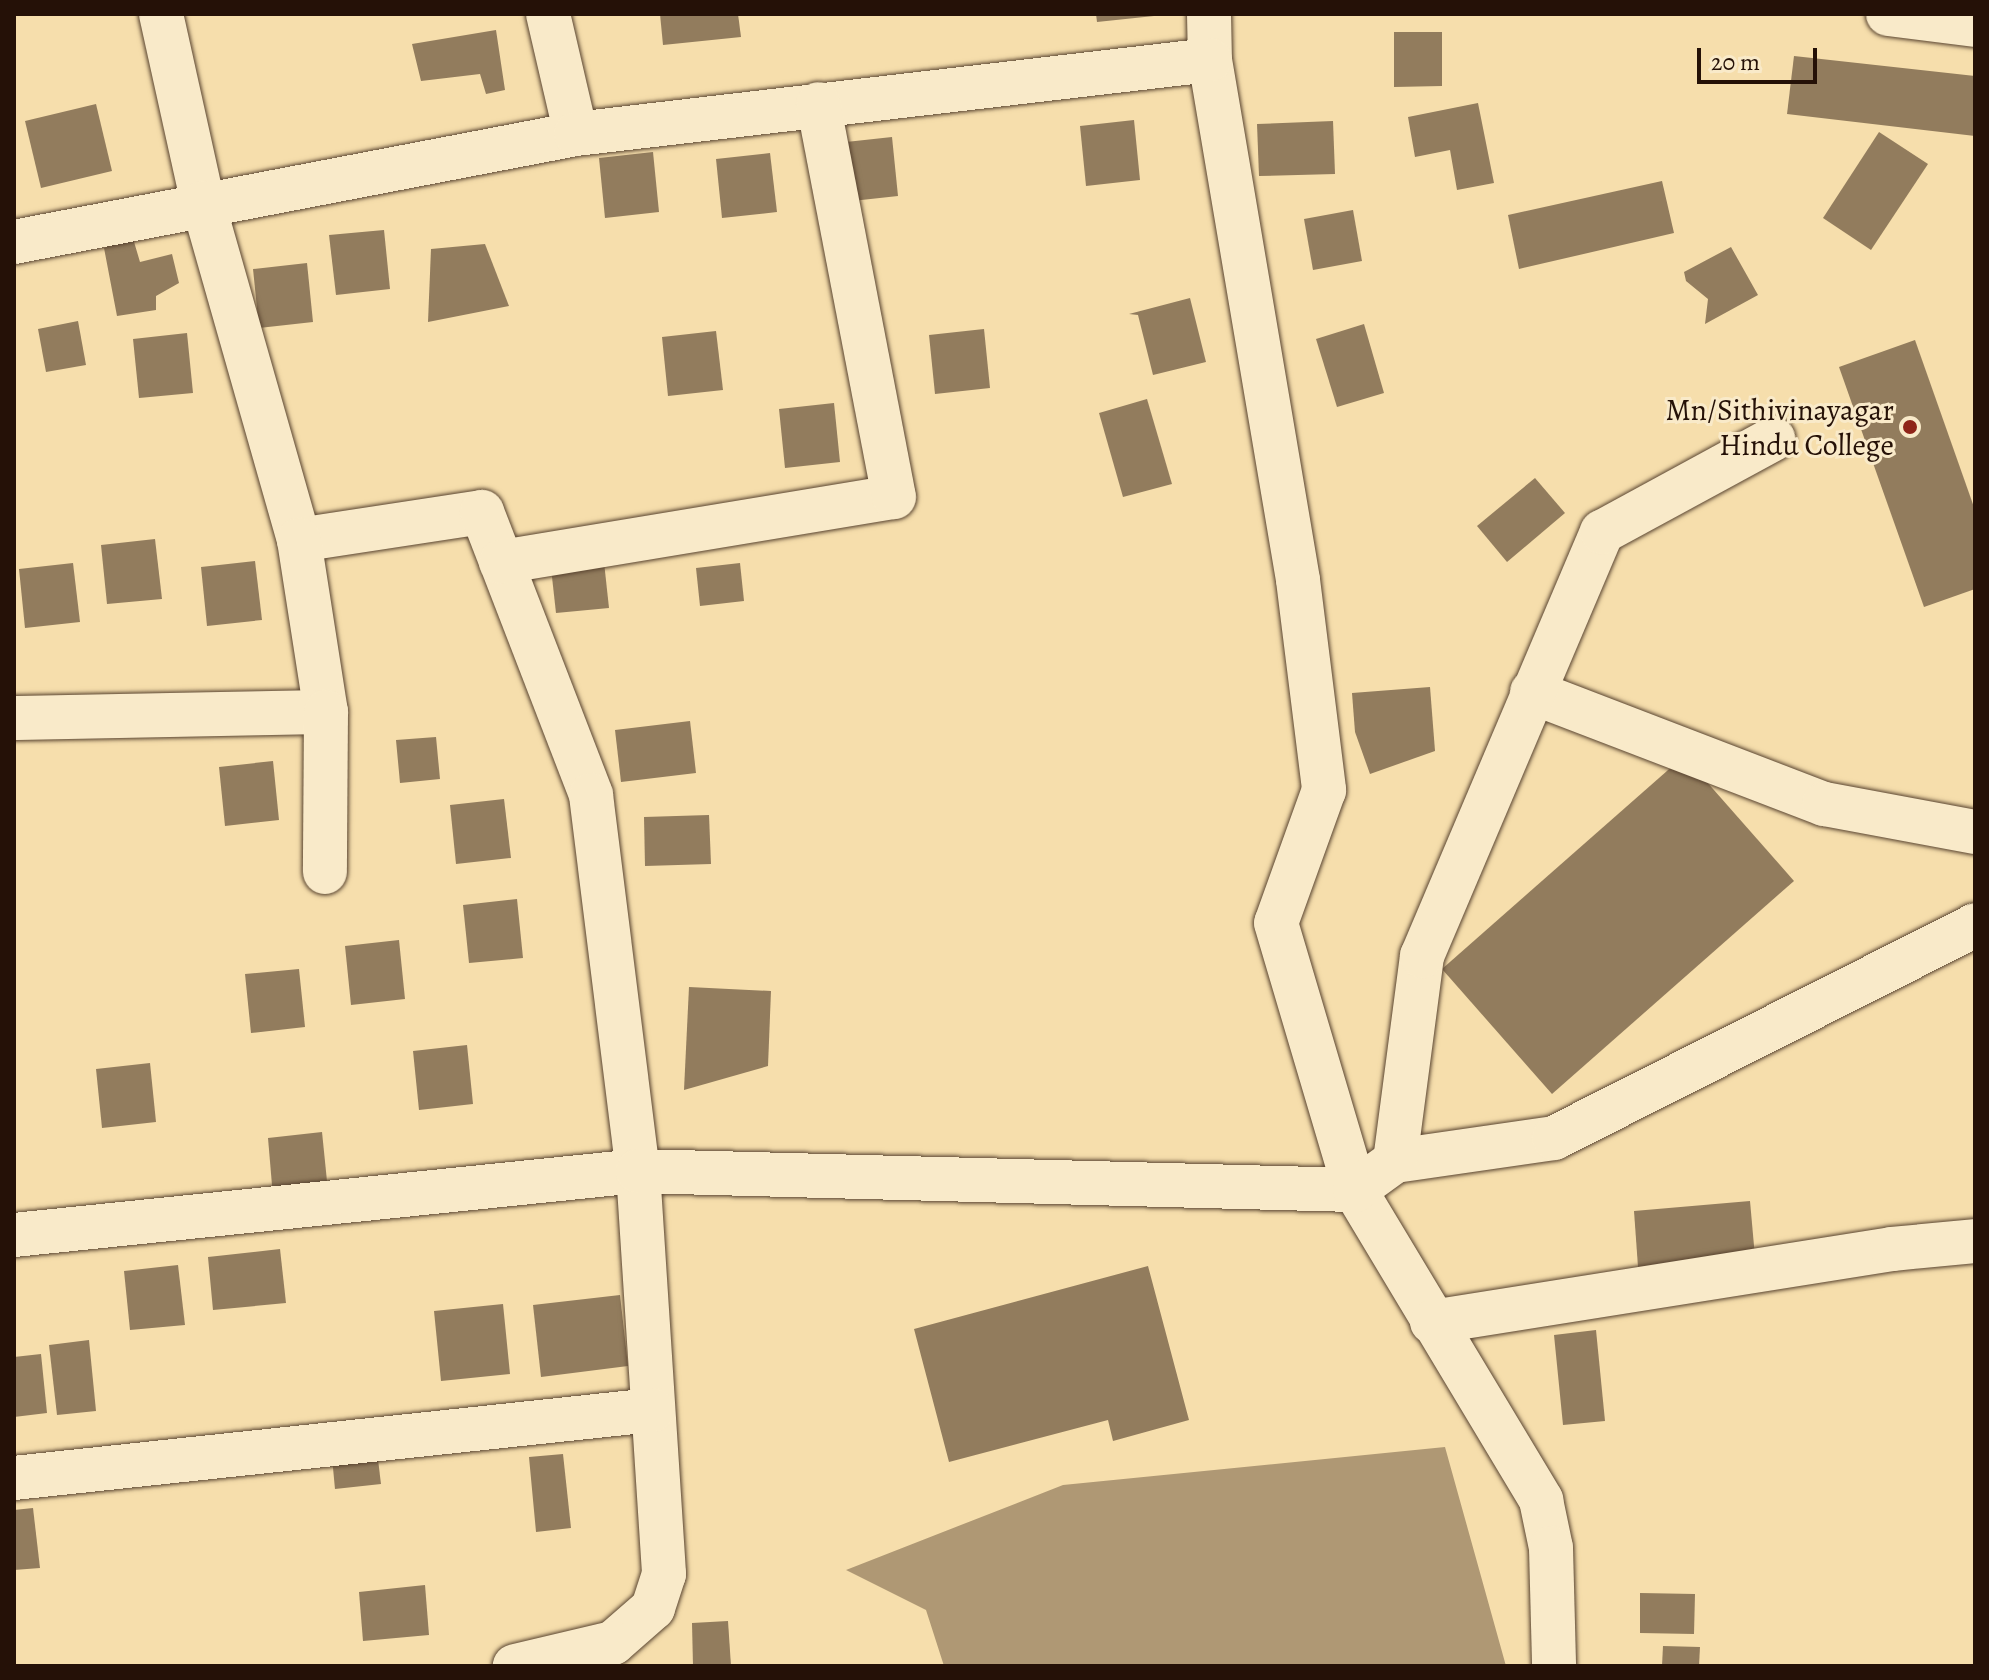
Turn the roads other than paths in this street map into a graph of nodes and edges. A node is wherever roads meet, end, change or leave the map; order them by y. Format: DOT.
graph roads {
  1 [pos="161,14"];
  2 [pos="548,14"];
  3 [pos="1209,14"];
  4 [pos="1888,14"];
  5 [pos="1975,25"];
  6 [pos="1210,60"];
  7 [pos="818,104"];
  8 [pos="576,134"];
  9 [pos="203,203"];
  10 [pos="14,242"];
  11 [pos="1773,439"];
  12 [pos="299,540"];
  13 [pos="501,562"];
  14 [pos="1532,692"];
  15 [pos="326,712"];
  16 [pos="14,718"];
  17 [pos="1975,832"];
  18 [pos="325,872"];
  19 [pos="1975,925"];
  20 [pos="1395,1161"];
  21 [pos="638,1171"];
  22 [pos="1355,1190"];
  23 [pos="14,1235"];
  24 [pos="1975,1241"];
  25 [pos="1432,1322"];
  26 [pos="652,1410"];
  27 [pos="14,1478"];
  28 [pos="515,1666"];
  29 [pos="1554,1666"];
  1 -- 9 [label="street"];
  2 -- 8 [label="street"];
  3 -- 6 [label="street"];
  4 -- 5 [label="street"];
  6 -- 7 [label="street"];
  6 -- 22 [label="street"];
  7 -- 8 [label="street"];
  7 -- 13 [label="street"];
  8 -- 9 [label="street"];
  9 -- 10 [label="street"];
  9 -- 12 [label="street"];
  11 -- 14 [label="street"];
  12 -- 13 [label="street"];
  12 -- 15 [label="street"];
  13 -- 21 [label="street"];
  14 -- 17 [label="street"];
  14 -- 20 [label="street"];
  15 -- 16 [label="street"];
  15 -- 18 [label="street"];
  19 -- 20 [label="street"];
  20 -- 22 [label="street"];
  21 -- 22 [label="street"];
  21 -- 23 [label="street"];
  21 -- 26 [label="street"];
  22 -- 25 [label="street"];
  24 -- 25 [label="street"];
  25 -- 29 [label="street"];
  26 -- 27 [label="street"];
  26 -- 28 [label="street"];
}
